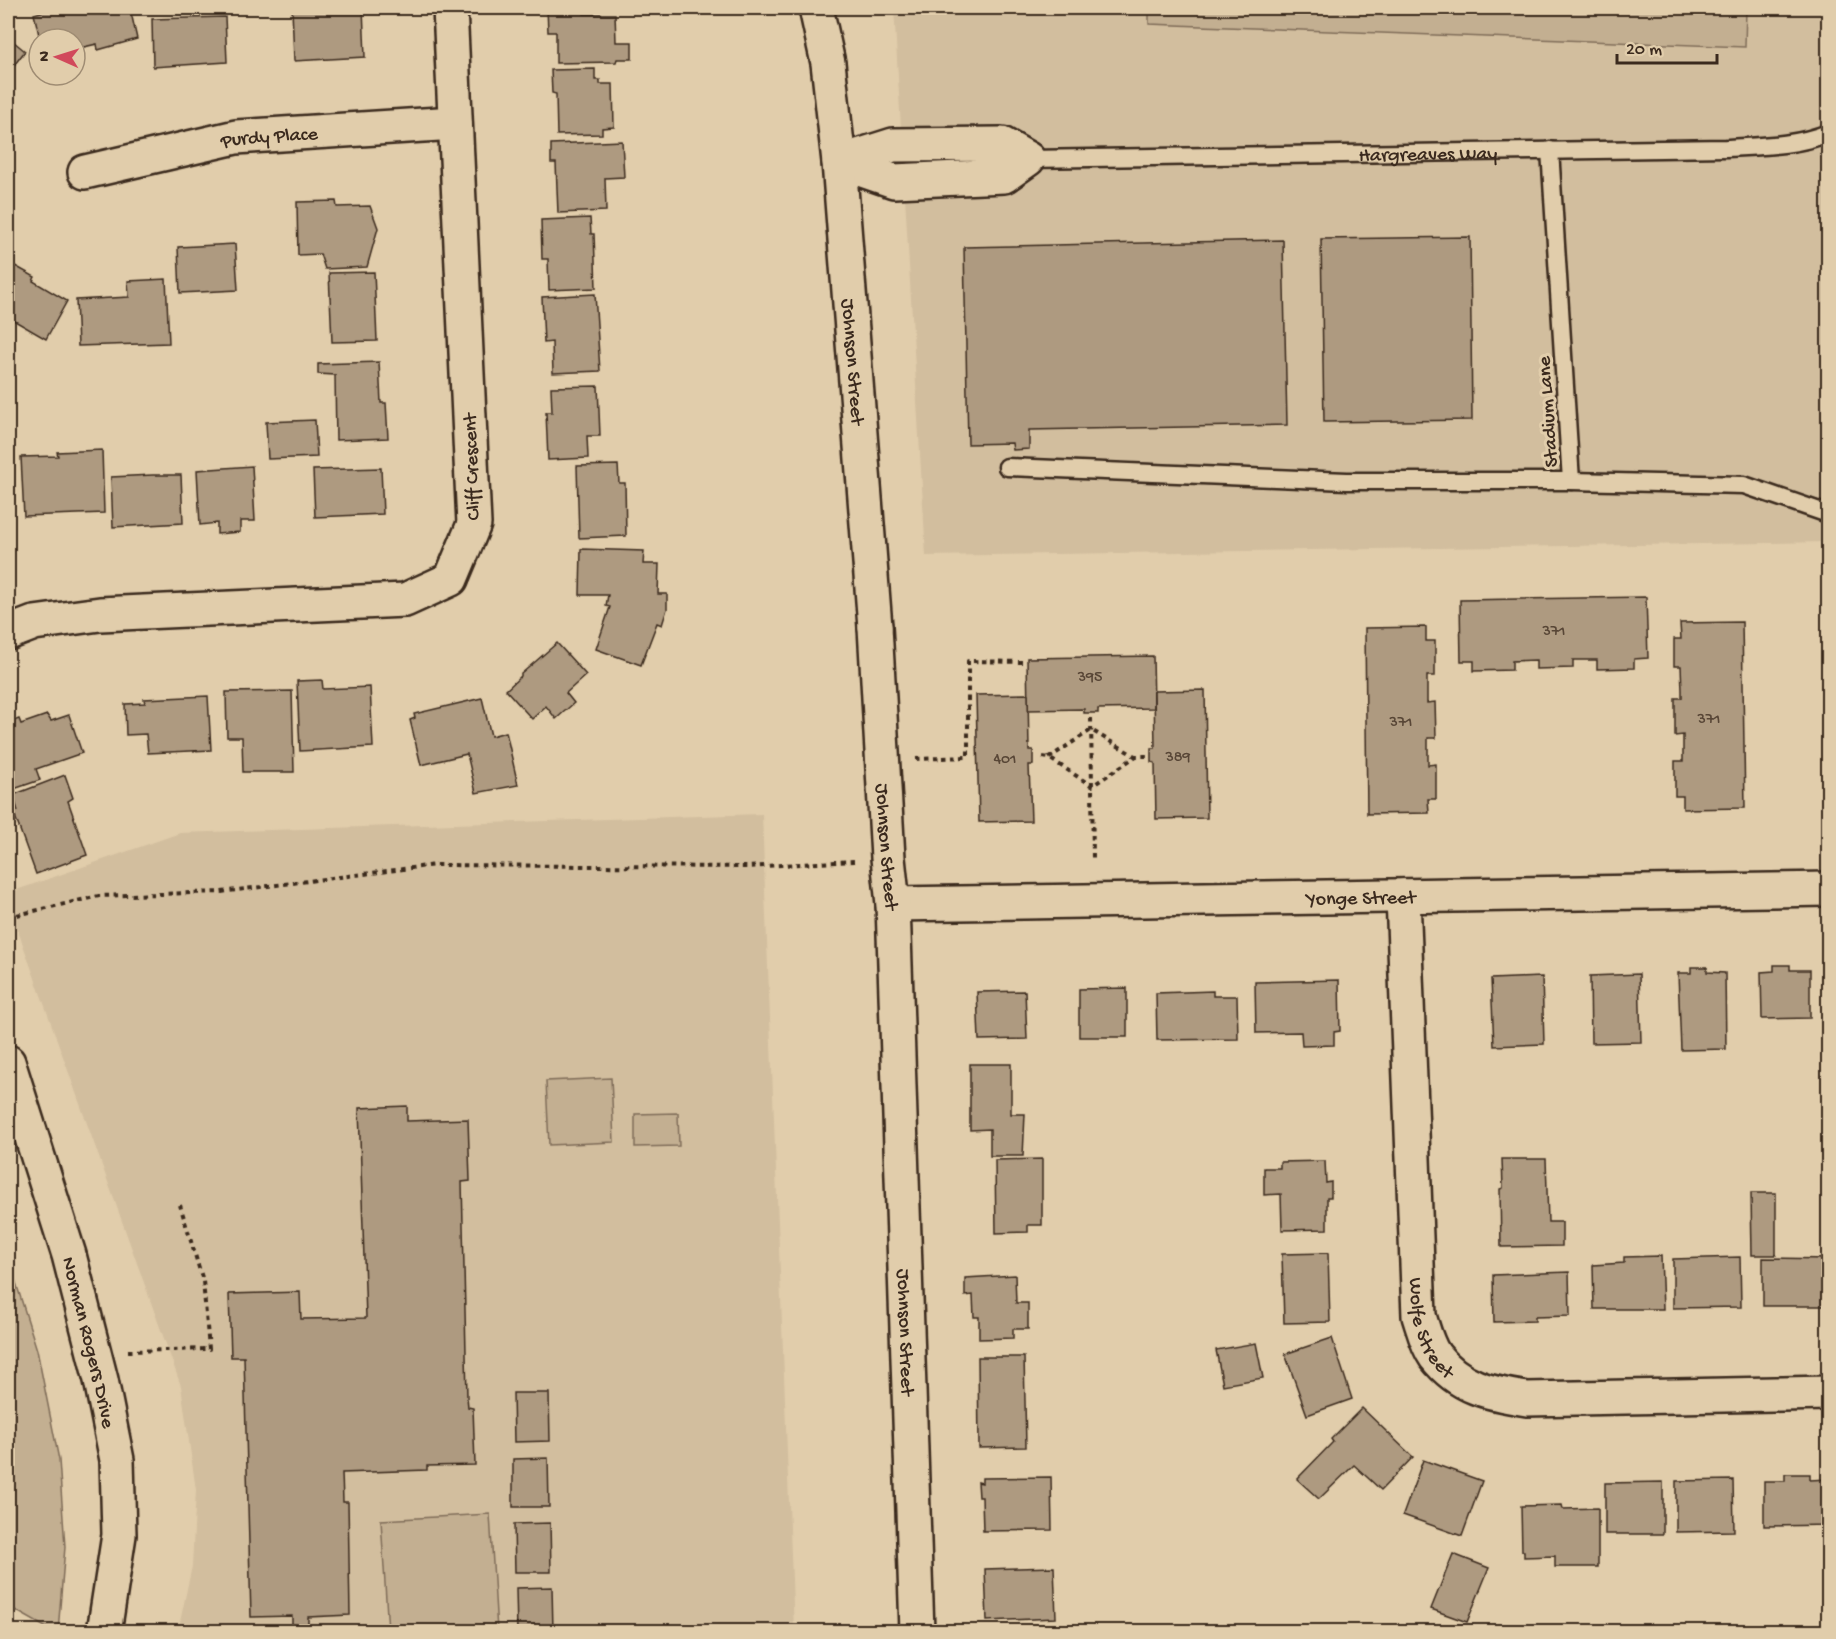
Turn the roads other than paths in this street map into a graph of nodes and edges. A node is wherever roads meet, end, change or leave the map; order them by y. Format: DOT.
graph roads {
  1 [pos="450,8"];
  2 [pos="816,8"];
  3 [pos="831,8"];
  4 [pos="828,63"];
  5 [pos="455,123"];
  6 [pos="1828,133"];
  7 [pos="1550,150"];
  8 [pos="1028,159"];
  9 [pos="839,162"];
  10 [pos="85,172"];
  11 [pos="1007,467"];
  12 [pos="1571,482"];
  13 [pos="1828,514"];
  14 [pos="8,633"];
  15 [pos="1828,888"];
  16 [pos="1403,896"];
  17 [pos="893,904"];
  18 [pos="8,1062"];
  19 [pos="1828,1393"];
  20 [pos="104,1632"];
  21 [pos="917,1632"];
  1 -- 5 [label="street, Cliff Crescent"];
  2 -- 4 [label="street, Johnson Street"];
  3 -- 4 [label="street, Johnson Street"];
  4 -- 9 [label="street, Johnson Street"];
  5 -- 10 [label="street, Purdy Place"];
  5 -- 14 [label="street, Cliff Crescent"];
  6 -- 7 [label="lane, Hargreaves Way"];
  7 -- 8 [label="lane, Hargreaves Way"];
  7 -- 12 [label="lane, Stadium Lane"];
  8 -- 9 [label="street, Hargreaves Way"];
  9 -- 17 [label="street, Johnson Street"];
  11 -- 12 [label="lane"];
  12 -- 13 [label="lane, Stadium Lane"];
  15 -- 16 [label="street, Yonge Street"];
  16 -- 17 [label="street, Yonge Street"];
  16 -- 19 [label="street, Wolfe Street"];
  17 -- 21 [label="street, Johnson Street"];
  18 -- 20 [label="street, Norman Rogers Drive"];
}
